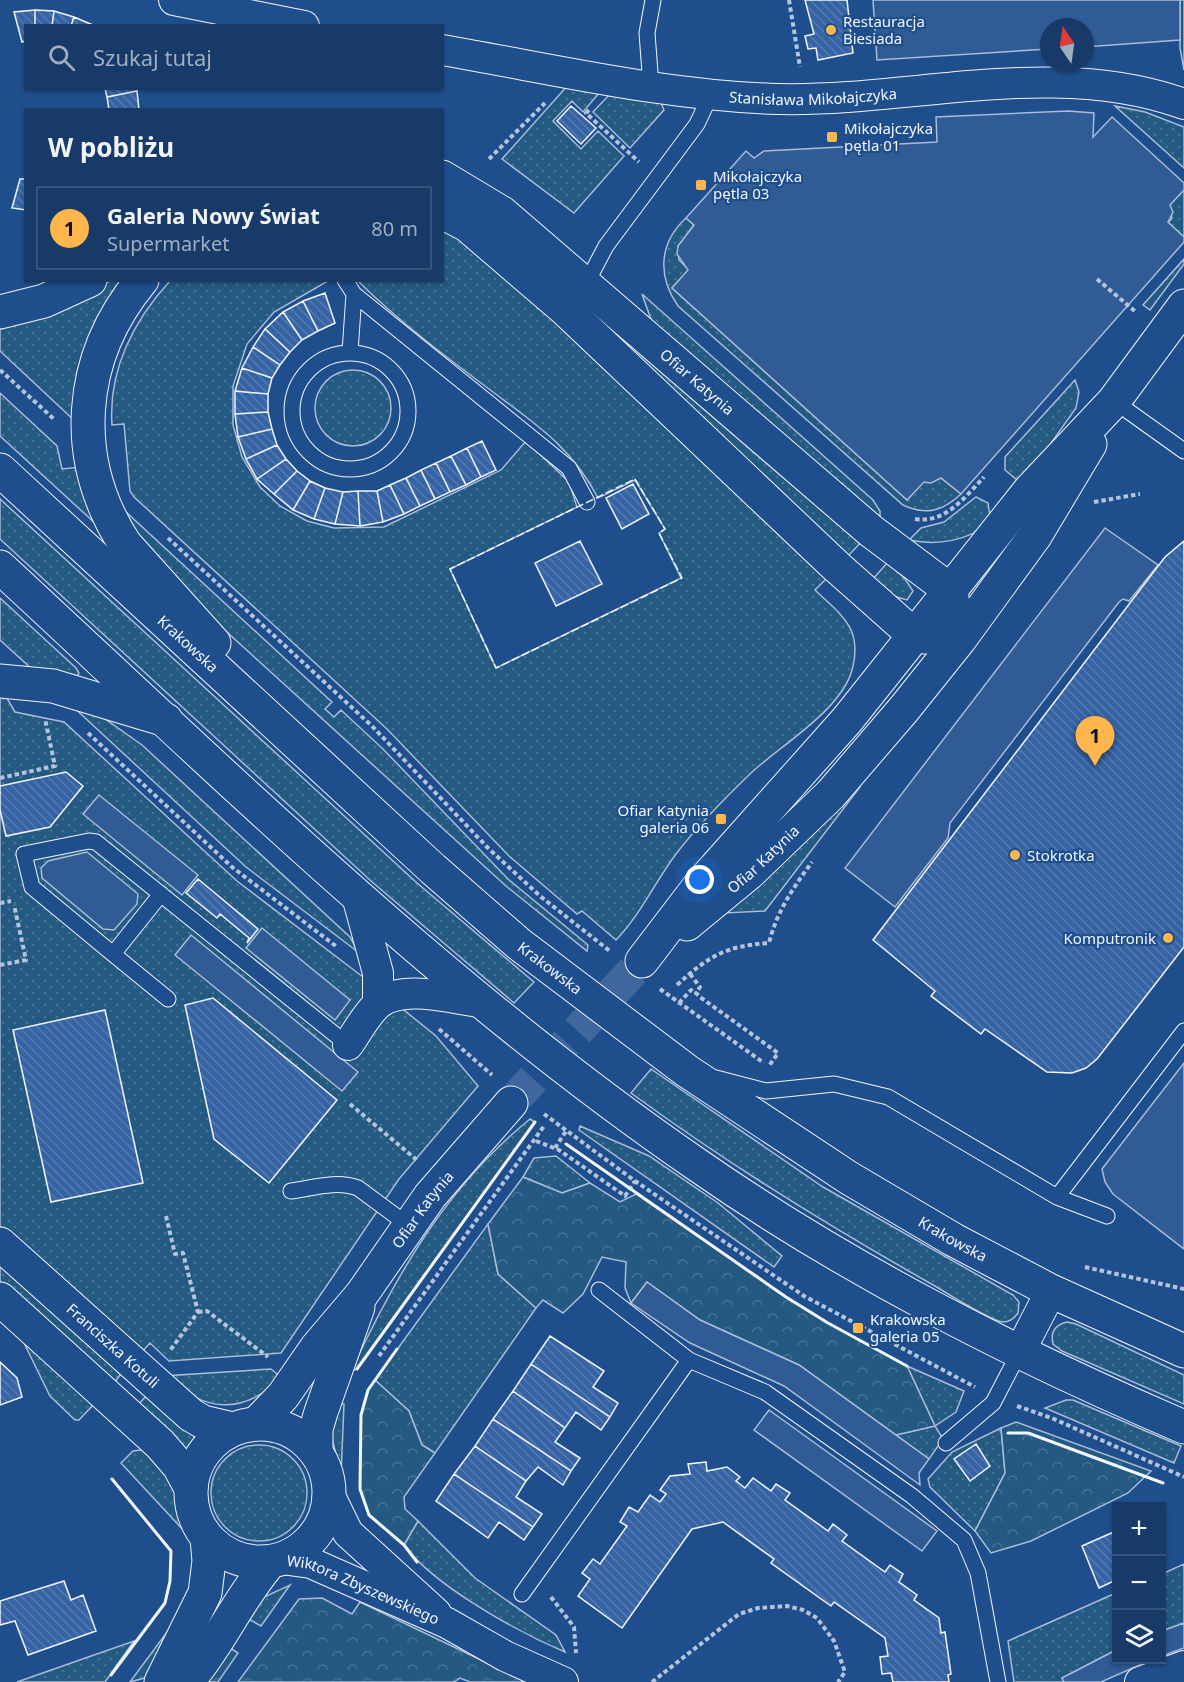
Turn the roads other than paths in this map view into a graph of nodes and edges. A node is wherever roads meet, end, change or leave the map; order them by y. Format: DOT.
graph roads {
  1 [pos="174,0"];
  2 [pos="653,0"];
  3 [pos="208,4"];
  4 [pos="295,24"];
  5 [pos="444,50"];
  6 [pos="651,86"];
  7 [pos="711,94"];
  8 [pos="1184,104"];
  9 [pos="444,178"];
  10 [pos="444,213"];
  11 [pos="86,282"];
  12 [pos="141,282"];
  13 [pos="346,282"];
  14 [pos="586,284"];
  15 [pos="354,294"];
  16 [pos="1184,306"];
  17 [pos="0,312"];
  18 [pos="350,352"];
  19 [pos="1114,401"];
  20 [pos="1184,451"];
  21 [pos="0,470"];
  22 [pos="587,502"];
  23 [pos="0,567"];
  24 [pos="951,591"];
  25 [pos="915,636"];
  26 [pos="960,639"];
  27 [pos="0,681"];
  28 [pos="166,720"];
  29 [pos="272,722"];
  30 [pos="161,894"];
  31 [pos="357,896"];
  32 [pos="113,954"];
  33 [pos="168,999"];
  34 [pos="481,1002"];
  35 [pos="378,1004"];
  36 [pos="1184,1031"];
  37 [pos="348,1045"];
  38 [pos="687,1071"];
  39 [pos="511,1103"];
  40 [pos="291,1191"];
  41 [pos="1058,1197"];
  42 [pos="1107,1216"];
  43 [pos="408,1225"];
  44 [pos="0,1244"];
  45 [pos="599,1290"];
  46 [pos="1051,1291"];
  47 [pos="362,1294"];
  48 [pos="0,1299"];
  49 [pos="1184,1352"];
  50 [pos="1019,1353"];
  51 [pos="689,1360"];
  52 [pos="245,1427"];
  53 [pos="1184,1427"];
  54 [pos="946,1443"];
  55 [pos="316,1451"];
  56 [pos="191,1488"];
  57 [pos="330,1496"];
  58 [pos="207,1538"];
  59 [pos="275,1561"];
  60 [pos="522,1593"];
  61 [pos="447,1623"];
  62 [pos="1184,1666"];
  63 [pos="569,1672"];
  64 [pos="161,1682"];
  65 [pos="187,1682"];
  66 [pos="998,1682"];
  67 [pos="1140,1682"];
  1 -- 3 [label="street"];
  2 -- 6 [label="lane"];
  3 -- 4 [label="street"];
  5 -- 6 [label="street, Stanisława Mikołajczyka"];
  6 -- 7 [label="street, Stanisława Mikołajczyka"];
  7 -- 8 [label="street, Stanisława Mikołajczyka"];
  7 -- 14 [label="lane"];
  9 -- 14 [label="street, Ofiar Katynia"];
  10 -- 25 [label="street"];
  11 -- 17 [label="street"];
  12 -- 29 [label="street"];
  13 -- 15 [label="lane"];
  14 -- 24 [label="street, Ofiar Katynia"];
  15 -- 18 [label="lane"];
  15 -- 22 [label="lane"];
  16 -- 19 [label="street, Ofiar Katynia"];
  18 -- 18 [label="lane"];
  19 -- 20 [label="lane"];
  19 -- 24 [label="street, Ofiar Katynia"];
  19 -- 26 [label="street, Ofiar Katynia"];
  21 -- 29 [label="street, Krakowska"];
  23 -- 28 [label="street"];
  24 -- 25 [label="street, Ofiar Katynia"];
  24 -- 26 [label="street"];
  25 -- 26 [label="street"];
  25 -- 26 [label="street, Ofiar Katynia"];
  27 -- 28 [label="street"];
  28 -- 31 [label="street"];
  29 -- 38 [label="street, Krakowska"];
  30 -- 32 [label="lane"];
  30 -- 32 [label="lane"];
  30 -- 37 [label="lane"];
  31 -- 34 [label="street"];
  31 -- 35 [label="street"];
  32 -- 33 [label="lane"];
  34 -- 35 [label="street"];
  34 -- 50 [label="street"];
  35 -- 37 [label="street"];
  36 -- 41 [label="lane"];
  38 -- 41 [label="lane"];
  38 -- 46 [label="street, Krakowska"];
  39 -- 43 [label="street, Ofiar Katynia"];
  40 -- 43 [label="lane"];
  41 -- 42 [label="lane"];
  43 -- 47 [label="street, Ofiar Katynia"];
  44 -- 52 [label="street, Franciszka Kotuli"];
  45 -- 51 [label="lane"];
  46 -- 49 [label="street, Krakowska"];
  46 -- 50 [label="street"];
  47 -- 52 [label="street, Ofiar Katynia"];
  47 -- 55 [label="street, Ofiar Katynia"];
  48 -- 56 [label="street"];
  50 -- 53 [label="street"];
  50 -- 54 [label="lane"];
  51 -- 60 [label="lane"];
  51 -- 66 [label="lane"];
  52 -- 55 [label="street"];
  52 -- 56 [label="street"];
  55 -- 57 [label="street"];
  56 -- 58 [label="street"];
  57 -- 59 [label="street"];
  57 -- 61 [label="street, Wiktora Zbyszewskiego"];
  58 -- 59 [label="street"];
  58 -- 64 [label="street"];
  59 -- 61 [label="street, Wiktora Zbyszewskiego"];
  59 -- 65 [label="street"];
  61 -- 63 [label="street, Wiktora Zbyszewskiego"];
  62 -- 67 [label="street"];
}
